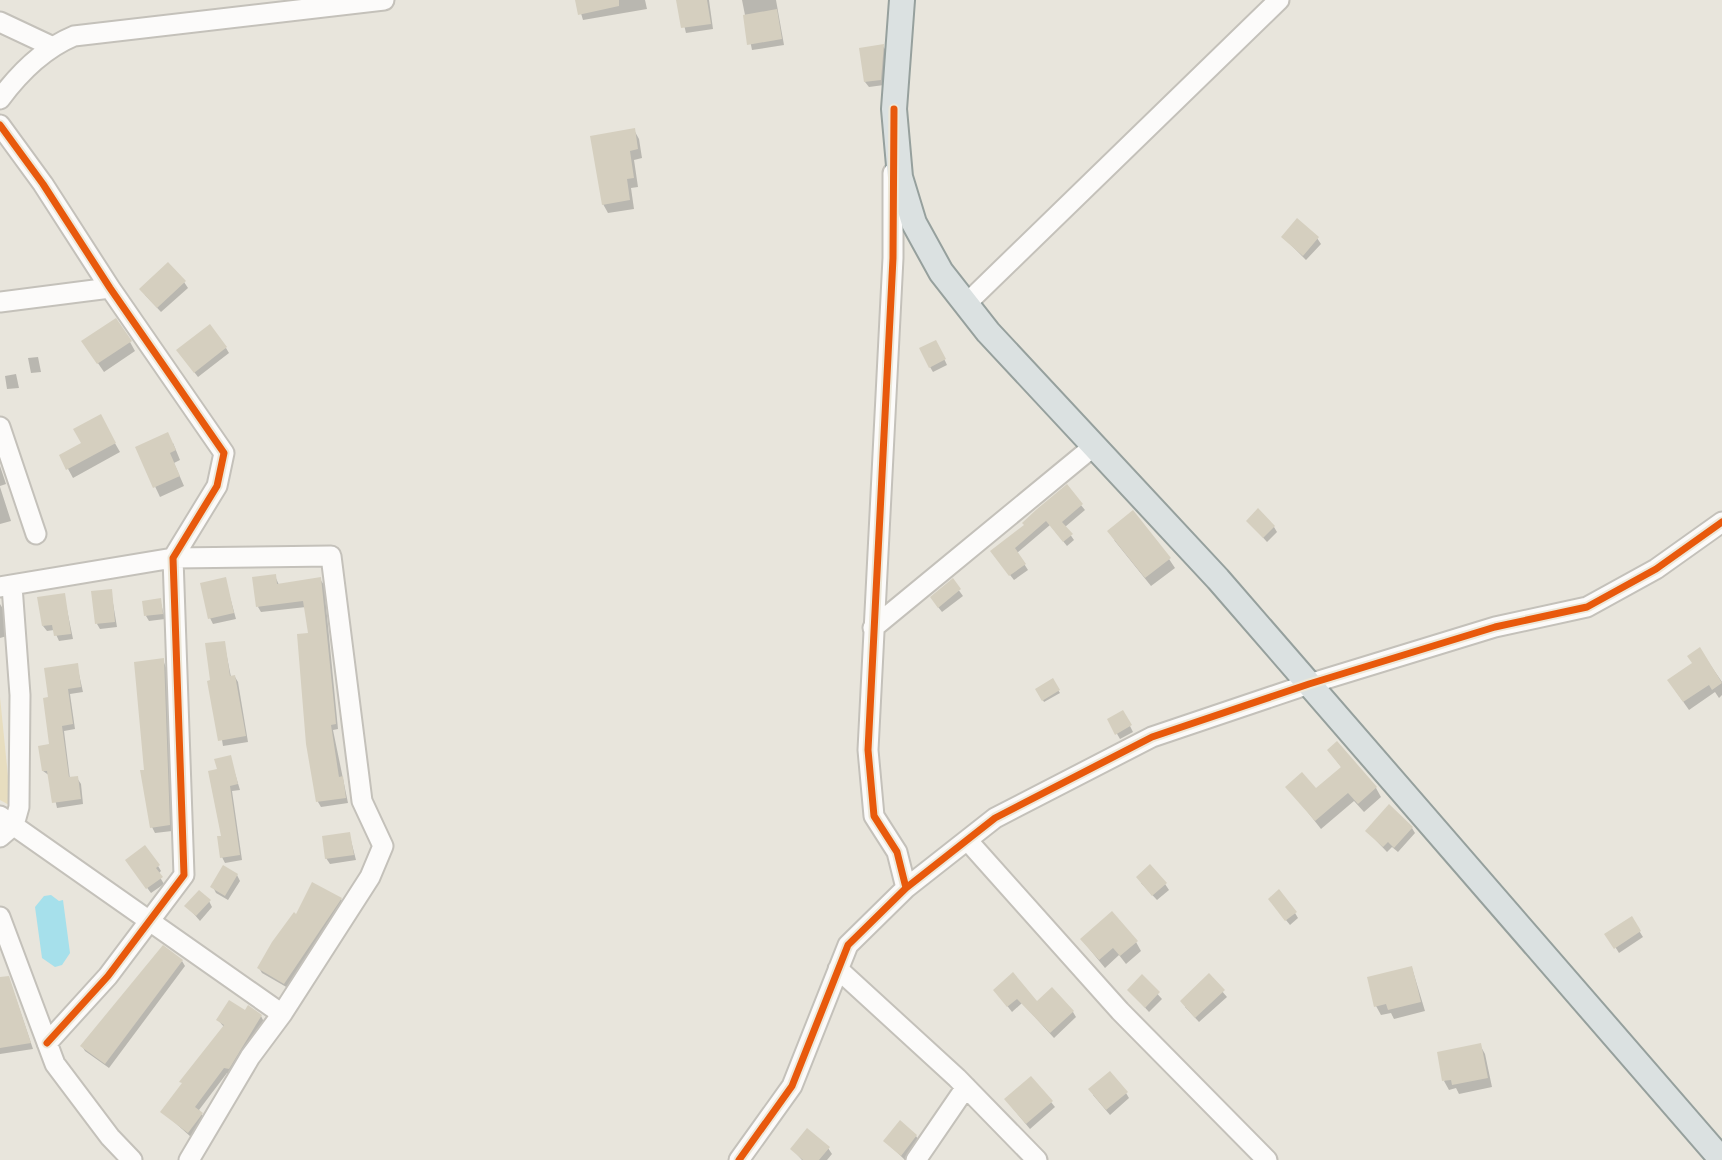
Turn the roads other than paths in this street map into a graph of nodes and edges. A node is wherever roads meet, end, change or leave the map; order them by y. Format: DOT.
graph roads {
  1 [pos="384,0"];
  2 [pos="902,0"];
  3 [pos="1279,0"];
  4 [pos="0,22"];
  5 [pos="51,46"];
  6 [pos="0,99"];
  7 [pos="894,109"];
  8 [pos="0,125"];
  9 [pos="110,288"];
  10 [pos="0,302"];
  11 [pos="966,304"];
  12 [pos="0,427"];
  13 [pos="1094,446"];
  14 [pos="1722,522"];
  15 [pos="36,534"];
  16 [pos="173,558"];
  17 [pos="6,586"];
  18 [pos="873,628"];
  19 [pos="1308,684"];
  20 [pos="5,826"];
  21 [pos="968,841"];
  22 [pos="906,888"];
  23 [pos="0,917"];
  24 [pos="149,919"];
  25 [pos="838,969"];
  26 [pos="282,1014"];
  27 [pos="47,1043"];
  28 [pos="966,1087"];
  29 [pos="132,1160"];
  30 [pos="189,1160"];
  31 [pos="739,1160"];
  32 [pos="916,1160"];
  33 [pos="1037,1160"];
  34 [pos="1267,1160"];
  35 [pos="1722,1160"];
  1 -- 5 [label="street"];
  2 -- 7 [label="main road"];
  3 -- 11 [label="street"];
  4 -- 5 [label="street"];
  5 -- 6 [label="street"];
  7 -- 11 [label="main road"];
  7 -- 18 [label="street"];
  8 -- 9 [label="street"];
  9 -- 10 [label="street"];
  9 -- 16 [label="street"];
  11 -- 13 [label="main road"];
  12 -- 15 [label="street"];
  13 -- 18 [label="street"];
  13 -- 19 [label="main road"];
  14 -- 19 [label="street"];
  16 -- 17 [label="street"];
  16 -- 24 [label="street"];
  16 -- 26 [label="street"];
  17 -- 20 [label="street"];
  18 -- 22 [label="street"];
  19 -- 21 [label="street"];
  19 -- 35 [label="main road"];
  20 -- 24 [label="street"];
  21 -- 22 [label="street"];
  21 -- 34 [label="street"];
  22 -- 25 [label="street"];
  23 -- 27 [label="street"];
  24 -- 26 [label="street"];
  24 -- 27 [label="street"];
  25 -- 28 [label="street"];
  25 -- 31 [label="street"];
  26 -- 30 [label="street"];
  27 -- 29 [label="street"];
  28 -- 32 [label="street"];
  28 -- 33 [label="street"];
}
